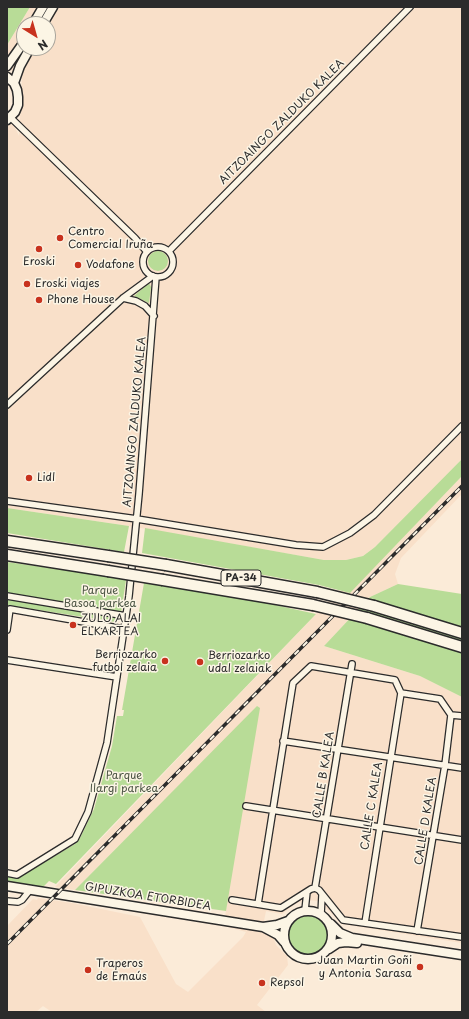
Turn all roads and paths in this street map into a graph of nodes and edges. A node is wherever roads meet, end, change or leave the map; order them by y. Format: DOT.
graph roads {
  1 [pos="42,7"];
  2 [pos="53,7"];
  3 [pos="410,7"];
  4 [pos="37,16"];
  5 [pos="48,16"];
  6 [pos="16,53"];
  7 [pos="26,56"];
  8 [pos="7,66"];
  9 [pos="7,77"];
  10 [pos="14,83"];
  11 [pos="9,118"];
  12 [pos="169,251"];
  13 [pos="147,252"];
  14 [pos="154,276"];
  15 [pos="123,298"];
  16 [pos="154,316"];
  17 [pos="7,405"];
  18 [pos="462,426"];
  19 [pos="7,501"];
  20 [pos="137,519"];
  21 [pos="7,541"];
  22 [pos="7,555"];
  23 [pos="7,596"];
  24 [pos="126,616"];
  25 [pos="420,619"];
  26 [pos="396,627"];
  27 [pos="462,627"];
  28 [pos="124,629"];
  29 [pos="7,630"];
  30 [pos="462,633"];
  31 [pos="462,647"];
  32 [pos="462,655"];
  33 [pos="7,660"];
  34 [pos="352,664"];
  35 [pos="350,672"];
  36 [pos="117,677"];
  37 [pos="401,693"];
  38 [pos="451,715"];
  39 [pos="462,716"];
  40 [pos="284,741"];
  41 [pos="338,749"];
  42 [pos="390,757"];
  43 [pos="445,765"];
  44 [pos="462,768"];
  45 [pos="246,806"];
  46 [pos="273,811"];
  47 [pos="326,819"];
  48 [pos="379,827"];
  49 [pos="433,836"];
  50 [pos="462,840"];
  51 [pos="7,873"];
  52 [pos="7,886"];
  53 [pos="315,888"];
  54 [pos="30,890"];
  55 [pos="307,892"];
  56 [pos="322,895"];
  57 [pos="232,900"];
  58 [pos="7,901"];
  59 [pos="258,904"];
  60 [pos="305,910"];
  61 [pos="321,914"];
  62 [pos="288,921"];
  63 [pos="329,922"];
  64 [pos="365,923"];
  65 [pos="263,926"];
  66 [pos="417,931"];
  67 [pos="462,937"];
  68 [pos="284,942"];
  69 [pos="328,949"];
  70 [pos="462,954"];
  71 [pos="462,960"];
  1 -- 4 [label="main road"];
  2 -- 5 [label="main road"];
  3 -- 12 [label="street, AITZOAINGO ZALDUKO KALEA"];
  6 -- 8 [label="main road"];
  7 -- 10 [label="main road"];
  9 -- 10 [label="main road"];
  10 -- 11 [label="main road"];
  11 -- 13 [label="street"];
  12 -- 13 [label="street"];
  12 -- 14 [label="street"];
  13 -- 14 [label="street"];
  14 -- 15 [label="street"];
  14 -- 16 [label="street, AITZOAINGO ZALDUKO KALEA"];
  15 -- 16 [label="street"];
  15 -- 17 [label="street"];
  16 -- 20 [label="street, AITZOAINGO ZALDUKO KALEA"];
  18 -- 20 [label="street"];
  19 -- 20 [label="street, AITZOAINGO ZALDUKO KALEA"];
  20 -- 24 [label="street"];
  21 -- 25 [label="highway, PA-34, bridge"];
  22 -- 26 [label="highway, PA-34, bridge"];
  23 -- 24 [label="street"];
  24 -- 28 [label="street"];
  25 -- 27 [label="highway"];
  25 -- 30 [label="highway, PA-34"];
  26 -- 31 [label="highway, PA-34"];
  26 -- 32 [label="highway"];
  28 -- 29 [label="street"];
  28 -- 36 [label="street"];
  33 -- 36 [label="street"];
  34 -- 35 [label="street, CALLE B KALEA"];
  35 -- 37 [label="street"];
  35 -- 40 [label="street"];
  35 -- 41 [label="street, CALLE B KALEA"];
  36 -- 51 [label="street"];
  37 -- 38 [label="street"];
  37 -- 42 [label="street, CALLE C KALEA"];
  38 -- 39 [label="street"];
  38 -- 43 [label="street, CALLE D KALEA"];
  40 -- 41 [label="street"];
  40 -- 46 [label="street"];
  41 -- 42 [label="street"];
  41 -- 47 [label="street, CALLE B KALEA"];
  42 -- 43 [label="street"];
  42 -- 48 [label="street, CALLE C KALEA"];
  43 -- 44 [label="street"];
  43 -- 49 [label="street, CALLE D KALEA"];
  45 -- 46 [label="street"];
  46 -- 47 [label="street"];
  46 -- 59 [label="street"];
  47 -- 48 [label="street"];
  47 -- 53 [label="street, CALLE B KALEA"];
  48 -- 49 [label="street"];
  48 -- 64 [label="street, CALLE C KALEA"];
  49 -- 50 [label="street"];
  49 -- 66 [label="street, CALLE D KALEA"];
  52 -- 54 [label="main road, GIPUZKOA ETORBIDEA"];
  53 -- 55 [label="street"];
  53 -- 56 [label="street"];
  54 -- 58 [label="street"];
  54 -- 65 [label="main road, GIPUZKOA ETORBIDEA"];
  55 -- 59 [label="street"];
  55 -- 60 [label="street"];
  56 -- 61 [label="street"];
  56 -- 64 [label="street"];
  57 -- 59 [label="street"];
  60 -- 61 [label="main road"];
  60 -- 62 [label="main road"];
  61 -- 63 [label="main road"];
  62 -- 65 [label="main road, GIPUZKOA ETORBIDEA"];
  62 -- 68 [label="main road"];
  63 -- 69 [label="main road"];
  63 -- 70 [label="main road"];
  64 -- 66 [label="street"];
  65 -- 68 [label="main road, GIPUZKOA ETORBIDEA"];
  66 -- 67 [label="street"];
  68 -- 69 [label="main road"];
  69 -- 71 [label="main road"];
}
